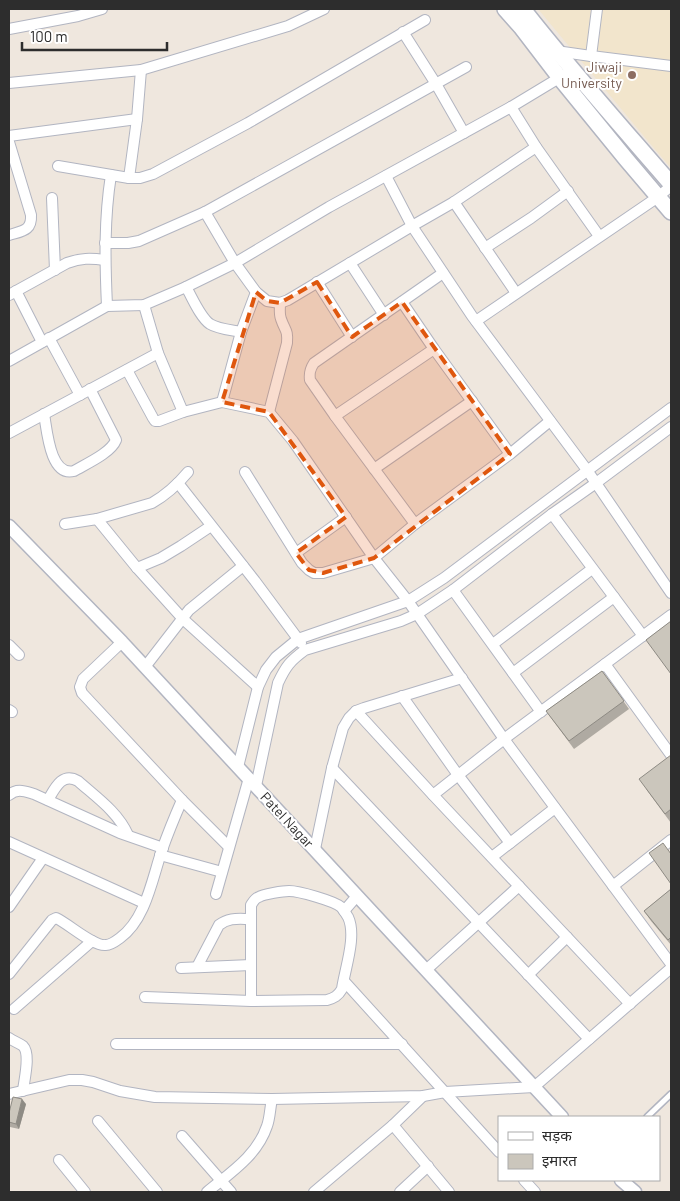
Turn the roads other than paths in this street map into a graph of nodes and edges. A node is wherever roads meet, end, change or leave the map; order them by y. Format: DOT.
graph roads {
  1 [pos="102,9"];
  2 [pos="324,9"];
  3 [pos="505,9"];
  4 [pos="523,9"];
  5 [pos="597,9"];
  6 [pos="77,12"];
  7 [pos="425,20"];
  8 [pos="9,29"];
  9 [pos="403,32"];
  10 [pos="556,51"];
  11 [pos="591,56"];
  12 [pos="671,66"];
  13 [pos="466,67"];
  14 [pos="141,70"];
  15 [pos="567,74"];
  16 [pos="9,83"];
  17 [pos="436,84"];
  18 [pos="511,108"];
  19 [pos="137,119"];
  20 [pos="464,133"];
  21 [pos="9,136"];
  22 [pos="9,142"];
  23 [pos="536,148"];
  24 [pos="58,166"];
  25 [pos="111,175"];
  26 [pos="386,176"];
  27 [pos="129,178"];
  28 [pos="671,185"];
  29 [pos="568,191"];
  30 [pos="658,197"];
  31 [pos="52,198"];
  32 [pos="454,202"];
  33 [pos="205,212"];
  34 [pos="671,212"];
  35 [pos="412,226"];
  36 [pos="9,235"];
  37 [pos="599,236"];
  38 [pos="104,243"];
  39 [pos="485,248"];
  40 [pos="105,260"];
  41 [pos="235,263"];
  42 [pos="350,263"];
  43 [pos="55,270"];
  44 [pos="443,273"];
  45 [pos="317,282"];
  46 [pos="186,287"];
  47 [pos="256,292"];
  48 [pos="12,293"];
  49 [pos="516,293"];
  50 [pos="402,302"];
  51 [pos="280,303"];
  52 [pos="144,305"];
  53 [pos="107,306"];
  54 [pos="384,315"];
  55 [pos="476,322"];
  56 [pos="241,332"];
  57 [pos="352,337"];
  58 [pos="45,340"];
  59 [pos="434,349"];
  60 [pos="158,353"];
  61 [pos="9,361"];
  62 [pos="127,370"];
  63 [pos="90,389"];
  64 [pos="80,395"];
  65 [pos="472,401"];
  66 [pos="222,402"];
  67 [pos="671,408"];
  68 [pos="183,412"];
  69 [pos="269,412"];
  70 [pos="44,414"];
  71 [pos="335,416"];
  72 [pos="550,421"];
  73 [pos="671,426"];
  74 [pos="9,433"];
  75 [pos="510,454"];
  76 [pos="374,469"];
  77 [pos="587,470"];
  78 [pos="188,472"];
  79 [pos="245,472"];
  80 [pos="178,483"];
  81 [pos="596,484"];
  82 [pos="552,514"];
  83 [pos="346,517"];
  84 [pos="97,519"];
  85 [pos="65,524"];
  86 [pos="415,524"];
  87 [pos="9,526"];
  88 [pos="211,526"];
  89 [pos="296,553"];
  90 [pos="374,558"];
  91 [pos="244,566"];
  92 [pos="137,568"];
  93 [pos="592,569"];
  94 [pos="453,590"];
  95 [pos="671,593"];
  96 [pos="614,597"];
  97 [pos="408,601"];
  98 [pos="417,614"];
  99 [pos="671,615"];
  100 [pos="183,619"];
  101 [pos="643,636"];
  102 [pos="298,639"];
  103 [pos="122,642"];
  104 [pos="493,644"];
  105 [pos="9,645"];
  106 [pos="306,650"];
  107 [pos="19,655"];
  108 [pos="605,664"];
  109 [pos="145,667"];
  110 [pos="513,673"];
  111 [pos="462,678"];
  112 [pos="258,687"];
  113 [pos="402,696"];
  114 [pos="356,711"];
  115 [pos="541,712"];
  116 [pos="504,739"];
  117 [pos="671,756"];
  118 [pos="238,767"];
  119 [pos="332,768"];
  120 [pos="458,775"];
  121 [pos="252,782"];
  122 [pos="9,795"];
  123 [pos="433,795"];
  124 [pos="48,800"];
  125 [pos="182,800"];
  126 [pos="555,808"];
  127 [pos="128,835"];
  128 [pos="671,840"];
  129 [pos="9,842"];
  130 [pos="510,844"];
  131 [pos="229,847"];
  132 [pos="315,850"];
  133 [pos="162,851"];
  134 [pos="44,858"];
  135 [pos="492,858"];
  136 [pos="222,872"];
  137 [pos="519,886"];
  138 [pos="613,886"];
  139 [pos="216,894"];
  140 [pos="357,896"];
  141 [pos="144,903"];
  142 [pos="9,906"];
  143 [pos="344,911"];
  144 [pos="251,919"];
  145 [pos="478,923"];
  146 [pos="567,937"];
  147 [pos="92,941"];
  148 [pos="671,964"];
  149 [pos="251,965"];
  150 [pos="198,967"];
  151 [pos="181,968"];
  152 [pos="671,968"];
  153 [pos="426,970"];
  154 [pos="9,974"];
  155 [pos="528,975"];
  156 [pos="344,981"];
  157 [pos="145,997"];
  158 [pos="251,1001"];
  159 [pos="630,1004"];
  160 [pos="14,1009"];
  161 [pos="9,1038"];
  162 [pos="589,1039"];
  163 [pos="116,1044"];
  164 [pos="402,1044"];
  165 [pos="534,1087"];
  166 [pos="23,1091"];
  167 [pos="446,1092"];
  168 [pos="9,1094"];
  169 [pos="671,1094"];
  170 [pos="423,1096"];
  171 [pos="272,1099"];
  172 [pos="561,1116"];
  173 [pos="648,1116"];
  174 [pos="98,1121"];
  175 [pos="393,1125"];
  176 [pos="182,1136"];
  177 [pos="498,1151"];
  178 [pos="59,1160"];
  179 [pos="428,1166"];
  180 [pos="221,1181"];
  181 [pos="525,1181"];
  182 [pos="622,1181"];
  183 [pos="85,1192"];
  184 [pos="157,1192"];
  185 [pos="207,1192"];
  186 [pos="231,1192"];
  187 [pos="314,1192"];
  188 [pos="400,1192"];
  189 [pos="449,1192"];
  190 [pos="535,1192"];
  191 [pos="636,1192"];
  1 -- 6 [label="street"];
  2 -- 14 [label="street"];
  3 -- 15 [label="main road"];
  4 -- 10 [label="main road"];
  5 -- 11 [label="street"];
  6 -- 8 [label="street"];
  7 -- 9 [label="street"];
  9 -- 17 [label="street"];
  9 -- 27 [label="street"];
  10 -- 11 [label="street"];
  10 -- 15 [label="main road"];
  11 -- 12 [label="street"];
  13 -- 17 [label="street"];
  14 -- 16 [label="street"];
  14 -- 19 [label="street"];
  15 -- 18 [label="street"];
  15 -- 28 [label="main road"];
  15 -- 30 [label="main road"];
  17 -- 20 [label="street"];
  17 -- 33 [label="street"];
  18 -- 20 [label="street"];
  18 -- 23 [label="street"];
  19 -- 21 [label="street"];
  19 -- 27 [label="street"];
  20 -- 26 [label="street"];
  22 -- 36 [label="street"];
  23 -- 29 [label="street"];
  23 -- 32 [label="street"];
  24 -- 25 [label="street"];
  25 -- 27 [label="street"];
  25 -- 38 [label="street"];
  26 -- 35 [label="street"];
  26 -- 41 [label="street"];
  28 -- 30 [label="street"];
  29 -- 37 [label="street"];
  29 -- 39 [label="street"];
  30 -- 34 [label="main road"];
  30 -- 37 [label="street"];
  31 -- 43 [label="street"];
  32 -- 35 [label="street"];
  32 -- 39 [label="street"];
  33 -- 38 [label="street"];
  33 -- 41 [label="street"];
  35 -- 42 [label="street"];
  35 -- 44 [label="street"];
  37 -- 49 [label="street"];
  38 -- 40 [label="street"];
  39 -- 49 [label="street"];
  40 -- 43 [label="street"];
  40 -- 53 [label="street"];
  41 -- 46 [label="street"];
  41 -- 47 [label="street"];
  42 -- 45 [label="street"];
  42 -- 54 [label="street"];
  43 -- 48 [label="street"];
  44 -- 50 [label="street"];
  44 -- 55 [label="street"];
  45 -- 51 [label="street"];
  45 -- 57 [label="street"];
  46 -- 52 [label="street"];
  46 -- 56 [label="street"];
  47 -- 51 [label="street"];
  47 -- 56 [label="street"];
  48 -- 58 [label="street"];
  49 -- 55 [label="street"];
  50 -- 54 [label="street"];
  50 -- 59 [label="street"];
  51 -- 69 [label="street"];
  52 -- 53 [label="street"];
  52 -- 60 [label="street"];
  53 -- 58 [label="street"];
  54 -- 57 [label="street"];
  55 -- 72 [label="street"];
  56 -- 66 [label="street"];
  57 -- 71 [label="street"];
  58 -- 61 [label="street"];
  58 -- 64 [label="street"];
  59 -- 65 [label="street"];
  59 -- 71 [label="street"];
  60 -- 62 [label="street"];
  60 -- 68 [label="street"];
  62 -- 63 [label="street"];
  62 -- 68 [label="street"];
  63 -- 64 [label="street"];
  63 -- 70 [label="street"];
  64 -- 70 [label="street"];
  65 -- 75 [label="street"];
  65 -- 76 [label="street"];
  66 -- 68 [label="street"];
  66 -- 69 [label="street"];
  67 -- 77 [label="street"];
  69 -- 83 [label="street"];
  70 -- 74 [label="street"];
  71 -- 76 [label="street"];
  72 -- 75 [label="street"];
  72 -- 77 [label="street"];
  73 -- 81 [label="street"];
  75 -- 86 [label="street"];
  76 -- 86 [label="street"];
  77 -- 81 [label="street"];
  77 -- 97 [label="street"];
  78 -- 80 [label="street"];
  79 -- 89 [label="street"];
  80 -- 84 [label="street"];
  80 -- 88 [label="street"];
  81 -- 82 [label="street"];
  81 -- 95 [label="street"];
  82 -- 93 [label="street"];
  82 -- 94 [label="street"];
  83 -- 89 [label="street"];
  83 -- 90 [label="street"];
  84 -- 85 [label="street"];
  84 -- 92 [label="street"];
  86 -- 90 [label="street"];
  87 -- 103 [label="street, Patel Nagar"];
  88 -- 91 [label="street"];
  88 -- 92 [label="street"];
  89 -- 90 [label="street"];
  90 -- 97 [label="street"];
  91 -- 100 [label="street"];
  91 -- 102 [label="street"];
  92 -- 100 [label="street"];
  93 -- 96 [label="street"];
  93 -- 104 [label="street"];
  94 -- 98 [label="street"];
  94 -- 104 [label="street"];
  96 -- 101 [label="street"];
  96 -- 110 [label="street"];
  97 -- 98 [label="street"];
  97 -- 102 [label="street"];
  98 -- 106 [label="street"];
  98 -- 111 [label="street"];
  99 -- 101 [label="street"];
  100 -- 109 [label="street"];
  100 -- 112 [label="street"];
  101 -- 108 [label="street"];
  102 -- 106 [label="street"];
  102 -- 112 [label="street"];
  103 -- 109 [label="street, Patel Nagar"];
  103 -- 125 [label="street"];
  104 -- 110 [label="street"];
  105 -- 107 [label="street"];
  106 -- 121 [label="street"];
  108 -- 115 [label="street"];
  108 -- 117 [label="street"];
  109 -- 118 [label="street, Patel Nagar"];
  110 -- 115 [label="street"];
  111 -- 113 [label="street"];
  111 -- 116 [label="street"];
  112 -- 118 [label="street"];
  113 -- 114 [label="street"];
  113 -- 120 [label="street"];
  114 -- 119 [label="street"];
  114 -- 123 [label="street"];
  115 -- 116 [label="street"];
  116 -- 120 [label="street"];
  116 -- 126 [label="street"];
  118 -- 121 [label="street, Patel Nagar"];
  119 -- 132 [label="street"];
  119 -- 145 [label="street"];
  120 -- 123 [label="street"];
  120 -- 130 [label="street"];
  121 -- 131 [label="street"];
  121 -- 132 [label="street, Patel Nagar"];
  122 -- 124 [label="street"];
  123 -- 135 [label="street"];
  124 -- 127 [label="street"];
  124 -- 127 [label="street"];
  125 -- 131 [label="street"];
  125 -- 133 [label="street"];
  126 -- 130 [label="street"];
  126 -- 138 [label="street"];
  127 -- 133 [label="street"];
  128 -- 138 [label="street"];
  129 -- 134 [label="street"];
  130 -- 135 [label="street"];
  131 -- 136 [label="street"];
  132 -- 140 [label="street, Patel Nagar"];
  133 -- 136 [label="street"];
  133 -- 141 [label="street"];
  134 -- 141 [label="street"];
  134 -- 142 [label="street"];
  135 -- 137 [label="street"];
  136 -- 139 [label="street"];
  137 -- 145 [label="street"];
  137 -- 146 [label="street"];
  138 -- 148 [label="street"];
  140 -- 143 [label="street"];
  140 -- 153 [label="street, Patel Nagar"];
  141 -- 147 [label="street"];
  143 -- 144 [label="street"];
  143 -- 156 [label="street"];
  144 -- 149 [label="street"];
  144 -- 150 [label="street"];
  145 -- 153 [label="street"];
  145 -- 155 [label="street"];
  146 -- 155 [label="street"];
  146 -- 159 [label="street"];
  147 -- 154 [label="street"];
  147 -- 160 [label="street"];
  149 -- 150 [label="street"];
  149 -- 158 [label="street"];
  150 -- 151 [label="street"];
  152 -- 159 [label="street"];
  153 -- 165 [label="street, Patel Nagar"];
  155 -- 162 [label="street"];
  156 -- 158 [label="street"];
  156 -- 164 [label="street"];
  157 -- 158 [label="street"];
  159 -- 162 [label="street"];
  161 -- 166 [label="street"];
  162 -- 165 [label="street"];
  163 -- 164 [label="street"];
  164 -- 167 [label="street"];
  165 -- 167 [label="street"];
  165 -- 172 [label="street, Patel Nagar"];
  166 -- 168 [label="street"];
  166 -- 171 [label="street"];
  167 -- 170 [label="street"];
  167 -- 177 [label="street"];
  169 -- 173 [label="lane"];
  170 -- 171 [label="street"];
  170 -- 175 [label="street"];
  171 -- 180 [label="street"];
  174 -- 184 [label="street"];
  175 -- 179 [label="street"];
  175 -- 187 [label="street"];
  176 -- 180 [label="street"];
  178 -- 183 [label="street"];
  179 -- 188 [label="street"];
  179 -- 189 [label="street"];
  180 -- 185 [label="street"];
  180 -- 186 [label="street"];
  181 -- 190 [label="street"];
  182 -- 191 [label="street"];
}
